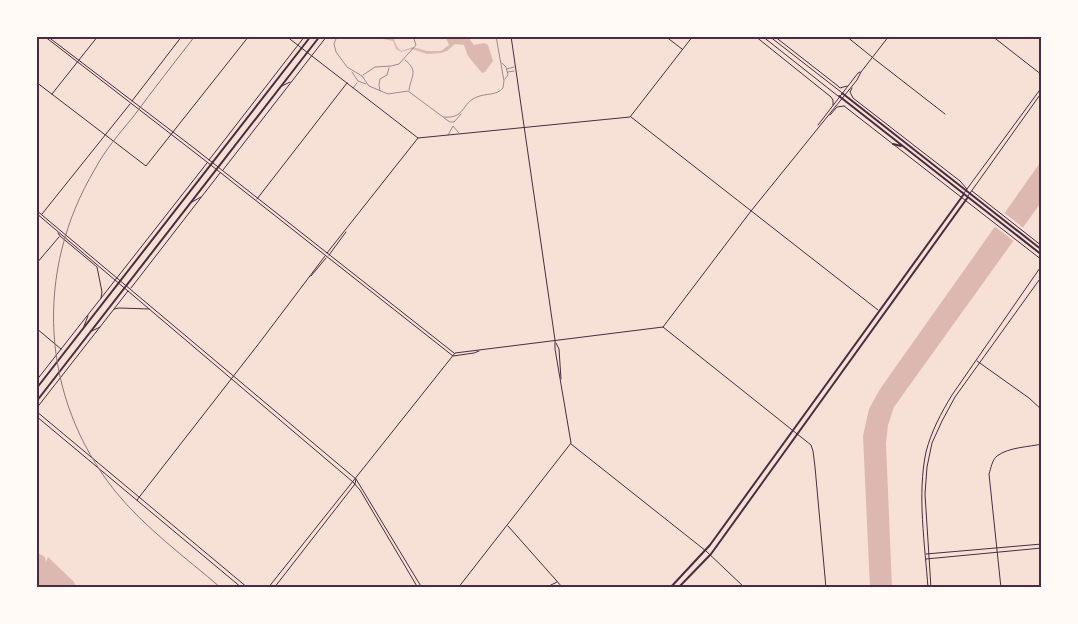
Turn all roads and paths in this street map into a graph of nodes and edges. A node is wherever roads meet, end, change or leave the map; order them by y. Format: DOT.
graph roads {
  1 [pos="44,36"];
  2 [pos="47,36"];
  3 [pos="98,36"];
  4 [pos="182,36"];
  5 [pos="249,36"];
  6 [pos="286,36"];
  7 [pos="305,36"];
  8 [pos="311,36"];
  9 [pos="320,36"];
  10 [pos="327,36"];
  11 [pos="337,36"];
  12 [pos="413,36"];
  13 [pos="496,36"];
  14 [pos="510,36"];
  15 [pos="665,36"];
  16 [pos="693,36"];
  17 [pos="755,36"];
  18 [pos="762,36"];
  19 [pos="769,36"];
  20 [pos="774,36"];
  21 [pos="846,36"];
  22 [pos="889,36"];
  23 [pos="992,36"];
  24 [pos="298,45"];
  25 [pos="302,48"];
  26 [pos="682,49"];
  27 [pos="307,53"];
  28 [pos="312,56"];
  29 [pos="872,58"];
  30 [pos="404,59"];
  31 [pos="78,61"];
  32 [pos="501,63"];
  33 [pos="389,66"];
  34 [pos="515,67"];
  35 [pos="507,69"];
  36 [pos="352,71"];
  37 [pos="516,71"];
  38 [pos="507,72"];
  39 [pos="861,72"];
  40 [pos="1042,75"];
  41 [pos="362,76"];
  42 [pos="504,80"];
  43 [pos="292,81"];
  44 [pos="358,81"];
  45 [pos="36,82"];
  46 [pos="347,83"];
  47 [pos="281,86"];
  48 [pos="368,86"];
  49 [pos="847,86"];
  50 [pos="1042,87"];
  51 [pos="353,88"];
  52 [pos="852,88"];
  53 [pos="380,91"];
  54 [pos="408,92"];
  55 [pos="1042,92"];
  56 [pos="52,94"];
  57 [pos="843,94"];
  58 [pos="840,97"];
  59 [pos="131,102"];
  60 [pos="833,105"];
  61 [pos="462,113"];
  62 [pos="945,114"];
  63 [pos="829,115"];
  64 [pos="443,116"];
  65 [pos="630,117"];
  66 [pos="452,122"];
  67 [pos="453,126"];
  68 [pos="524,127"];
  69 [pos="818,127"];
  70 [pos="239,130"];
  71 [pos="230,133"];
  72 [pos="172,134"];
  73 [pos="460,134"];
  74 [pos="105,135"];
  75 [pos="448,135"];
  76 [pos="418,138"];
  77 [pos="893,144"];
  78 [pos="904,147"];
  79 [pos="208,161"];
  80 [pos="212,164"];
  81 [pos="217,168"];
  82 [pos="221,172"];
  83 [pos="967,190"];
  84 [pos="971,192"];
  85 [pos="964,194"];
  86 [pos="202,196"];
  87 [pos="962,197"];
  88 [pos="968,197"];
  89 [pos="257,199"];
  90 [pos="965,200"];
  91 [pos="191,202"];
  92 [pos="990,208"];
  93 [pos="36,210"];
  94 [pos="997,210"];
  95 [pos="751,211"];
  96 [pos="36,213"];
  97 [pos="1000,214"];
  98 [pos="41,216"];
  99 [pos="985,216"];
  100 [pos="993,216"];
  101 [pos="58,232"];
  102 [pos="1025,234"];
  103 [pos="60,236"];
  104 [pos="1020,241"];
  105 [pos="149,244"];
  106 [pos="1042,246"];
  107 [pos="140,249"];
  108 [pos="1042,250"];
  109 [pos="327,255"];
  110 [pos="1042,255"];
  111 [pos="1042,260"];
  112 [pos="36,264"];
  113 [pos="1042,265"];
  114 [pos="1042,276"];
  115 [pos="117,278"];
  116 [pos="115,280"];
  117 [pos="121,281"];
  118 [pos="119,284"];
  119 [pos="125,287"];
  120 [pos="130,288"];
  121 [pos="128,291"];
  122 [pos="101,298"];
  123 [pos="150,309"];
  124 [pos="114,310"];
  125 [pos="880,311"];
  126 [pos="88,315"];
  127 [pos="100,326"];
  128 [pos="663,327"];
  129 [pos="36,328"];
  130 [pos="84,329"];
  131 [pos="91,331"];
  132 [pos="555,340"];
  133 [pos="61,349"];
  134 [pos="454,355"];
  135 [pos="976,360"];
  136 [pos="979,362"];
  137 [pos="54,366"];
  138 [pos="44,372"];
  139 [pos="234,376"];
  140 [pos="232,379"];
  141 [pos="36,381"];
  142 [pos="36,389"];
  143 [pos="36,402"];
  144 [pos="36,410"];
  145 [pos="1042,410"];
  146 [pos="36,416"];
  147 [pos="793,430"];
  148 [pos="798,434"];
  149 [pos="571,443"];
  150 [pos="1042,444"];
  151 [pos="356,479"];
  152 [pos="353,482"];
  153 [pos="355,484"];
  154 [pos="139,497"];
  155 [pos="137,500"];
  156 [pos="508,525"];
  157 [pos="1042,544"];
  158 [pos="997,548"];
  159 [pos="1042,548"];
  160 [pos="706,551"];
  161 [pos="997,553"];
  162 [pos="711,554"];
  163 [pos="926,554"];
  164 [pos="929,554"];
  165 [pos="930,558"];
  166 [pos="926,559"];
  167 [pos="557,582"];
  168 [pos="242,588"];
  169 [pos="248,588"];
  170 [pos="268,588"];
  171 [pos="274,588"];
  172 [pos="418,588"];
  173 [pos="422,588"];
  174 [pos="458,588"];
  175 [pos="545,588"];
  176 [pos="563,588"];
  177 [pos="670,588"];
  178 [pos="678,588"];
  179 [pos="745,588"];
  180 [pos="826,588"];
  181 [pos="928,588"];
  182 [pos="931,588"];
  183 [pos="1001,588"];
  1 -- 31 [label="street"];
  2 -- 31 [label="street"];
  3 -- 31 [label="street"];
  4 -- 59 [label="street"];
  5 -- 72 [label="street"];
  6 -- 24 [label="street"];
  7 -- 24 [label="street"];
  8 -- 25 [label="main road"];
  9 -- 27 [label="main road"];
  10 -- 28 [label="street"];
  11 -- 36 [label="street"];
  12 -- 30 [label="street"];
  13 -- 32 [label="street"];
  14 -- 34 [label="street"];
  15 -- 26 [label="street"];
  16 -- 26 [label="street"];
  17 -- 60 [label="street"];
  18 -- 58 [label="street"];
  19 -- 57 [label="street"];
  20 -- 49 [label="street"];
  21 -- 29 [label="street"];
  22 -- 29 [label="street"];
  23 -- 40 [label="street"];
  24 -- 25 [label="street"];
  24 -- 71 [label="street"];
  25 -- 27 [label="street"];
  25 -- 70 [label="main road"];
  26 -- 65 [label="street"];
  27 -- 28 [label="street"];
  27 -- 47 [label="main road"];
  28 -- 43 [label="street"];
  28 -- 46 [label="street"];
  29 -- 39 [label="street"];
  29 -- 62 [label="street"];
  30 -- 33 [label="street"];
  30 -- 54 [label="street"];
  31 -- 56 [label="street"];
  31 -- 59 [label="street"];
  32 -- 35 [label="street"];
  32 -- 42 [label="street"];
  33 -- 41 [label="street"];
  33 -- 53 [label="street"];
  34 -- 35 [label="street"];
  34 -- 37 [label="street"];
  35 -- 38 [label="street"];
  36 -- 41 [label="street"];
  36 -- 44 [label="street"];
  37 -- 38 [label="street"];
  37 -- 68 [label="street"];
  38 -- 42 [label="street"];
  39 -- 49 [label="street"];
  39 -- 52 [label="street"];
  41 -- 48 [label="street"];
  42 -- 61 [label="street"];
  43 -- 47 [label="street"];
  43 -- 82 [label="street"];
  44 -- 48 [label="street"];
  44 -- 51 [label="street"];
  45 -- 56 [label="street"];
  46 -- 51 [label="street"];
  46 -- 89 [label="street"];
  47 -- 81 [label="main road"];
  48 -- 53 [label="street"];
  49 -- 57 [label="street"];
  50 -- 83 [label="street"];
  51 -- 76 [label="street"];
  52 -- 57 [label="street"];
  52 -- 83 [label="street"];
  53 -- 54 [label="street"];
  54 -- 64 [label="street"];
  55 -- 84 [label="street"];
  56 -- 74 [label="street"];
  57 -- 58 [label="street"];
  57 -- 83 [label="main road"];
  58 -- 60 [label="street"];
  58 -- 63 [label="street"];
  58 -- 78 [label="main road"];
  59 -- 72 [label="street"];
  59 -- 74 [label="street"];
  60 -- 69 [label="street"];
  61 -- 64 [label="street"];
  61 -- 66 [label="street"];
  63 -- 69 [label="street"];
  63 -- 77 [label="street"];
  64 -- 66 [label="street"];
  65 -- 68 [label="street"];
  65 -- 95 [label="street"];
  66 -- 67 [label="street"];
  67 -- 73 [label="street"];
  67 -- 75 [label="street"];
  68 -- 73 [label="street"];
  68 -- 132 [label="street"];
  69 -- 95 [label="street"];
  70 -- 71 [label="street"];
  70 -- 80 [label="main road"];
  71 -- 79 [label="street"];
  72 -- 74 [label="street"];
  72 -- 79 [label="street"];
  73 -- 75 [label="street"];
  74 -- 98 [label="street"];
  75 -- 76 [label="street"];
  76 -- 109 [label="street"];
  77 -- 78 [label="main road"];
  77 -- 87 [label="street"];
  78 -- 85 [label="main road"];
  79 -- 80 [label="street"];
  79 -- 107 [label="street"];
  80 -- 81 [label="street"];
  80 -- 105 [label="main road"];
  81 -- 82 [label="street"];
  81 -- 91 [label="main road"];
  82 -- 86 [label="street"];
  82 -- 89 [label="street"];
  82 -- 109 [label="street"];
  83 -- 84 [label="main road"];
  83 -- 85 [label="street"];
  84 -- 88 [label="street"];
  84 -- 92 [label="main road"];
  84 -- 94 [label="street"];
  85 -- 87 [label="main road"];
  85 -- 88 [label="main road"];
  86 -- 91 [label="street"];
  86 -- 120 [label="street"];
  87 -- 90 [label="street"];
  87 -- 125 [label="main road"];
  88 -- 90 [label="main road"];
  88 -- 100 [label="main road"];
  89 -- 109 [label="street"];
  90 -- 99 [label="street"];
  90 -- 148 [label="main road"];
  91 -- 119 [label="main road"];
  92 -- 94 [label="street"];
  92 -- 97 [label="main road"];
  93 -- 98 [label="street"];
  94 -- 97 [label="street"];
  95 -- 125 [label="street"];
  95 -- 128 [label="street"];
  96 -- 98 [label="street"];
  97 -- 102 [label="street"];
  97 -- 102 [label="main road"];
  98 -- 101 [label="street"];
  98 -- 115 [label="street"];
  99 -- 100 [label="street"];
  99 -- 104 [label="street"];
  100 -- 104 [label="main road"];
  101 -- 103 [label="street"];
  101 -- 116 [label="street"];
  102 -- 106 [label="street"];
  102 -- 108 [label="main road"];
  103 -- 112 [label="street"];
  103 -- 122 [label="street"];
  104 -- 110 [label="main road"];
  104 -- 111 [label="street"];
  105 -- 107 [label="street"];
  105 -- 117 [label="main road"];
  107 -- 115 [label="street"];
  109 -- 134 [label="street"];
  109 -- 139 [label="street"];
  113 -- 135 [label="street"];
  114 -- 136 [label="street"];
  115 -- 116 [label="street"];
  115 -- 117 [label="street"];
  116 -- 118 [label="street"];
  116 -- 122 [label="street"];
  117 -- 118 [label="main road"];
  117 -- 119 [label="street"];
  118 -- 119 [label="street"];
  118 -- 130 [label="main road"];
  119 -- 120 [label="street"];
  119 -- 121 [label="street"];
  119 -- 131 [label="main road"];
  120 -- 121 [label="street"];
  120 -- 139 [label="street"];
  121 -- 123 [label="street"];
  121 -- 124 [label="street"];
  122 -- 126 [label="street"];
  123 -- 124 [label="street"];
  123 -- 140 [label="street"];
  124 -- 127 [label="street"];
  125 -- 147 [label="main road"];
  126 -- 130 [label="street"];
  126 -- 133 [label="street"];
  127 -- 131 [label="street"];
  127 -- 144 [label="street"];
  128 -- 132 [label="street"];
  128 -- 147 [label="street"];
  129 -- 133 [label="street"];
  130 -- 137 [label="main road"];
  131 -- 143 [label="main road"];
  132 -- 134 [label="street"];
  132 -- 149 [label="street"];
  133 -- 138 [label="street"];
  134 -- 151 [label="street"];
  135 -- 136 [label="street"];
  135 -- 163 [label="street"];
  136 -- 145 [label="street"];
  136 -- 164 [label="street"];
  137 -- 138 [label="street"];
  137 -- 142 [label="main road"];
  138 -- 141 [label="street"];
  139 -- 140 [label="street"];
  139 -- 151 [label="street"];
  140 -- 152 [label="street"];
  140 -- 154 [label="street"];
  144 -- 154 [label="street"];
  146 -- 155 [label="street"];
  147 -- 148 [label="street"];
  147 -- 160 [label="main road"];
  148 -- 162 [label="main road"];
  148 -- 180 [label="street"];
  149 -- 156 [label="street"];
  149 -- 160 [label="street"];
  150 -- 158 [label="street"];
  151 -- 152 [label="street"];
  151 -- 153 [label="street"];
  151 -- 173 [label="street"];
  152 -- 153 [label="street"];
  152 -- 170 [label="street"];
  153 -- 171 [label="street"];
  153 -- 172 [label="street"];
  154 -- 155 [label="street"];
  154 -- 169 [label="street"];
  155 -- 168 [label="street"];
  156 -- 167 [label="street"];
  156 -- 174 [label="street"];
  157 -- 158 [label="street"];
  158 -- 161 [label="street"];
  158 -- 164 [label="street"];
  159 -- 161 [label="street"];
  160 -- 162 [label="street"];
  160 -- 177 [label="main road"];
  161 -- 165 [label="street"];
  161 -- 183 [label="street"];
  162 -- 178 [label="main road"];
  162 -- 179 [label="street"];
  163 -- 164 [label="street"];
  163 -- 166 [label="street"];
  164 -- 165 [label="street"];
  165 -- 166 [label="street"];
  165 -- 182 [label="street"];
  166 -- 181 [label="street"];
  167 -- 175 [label="street"];
  167 -- 176 [label="street"];
}
